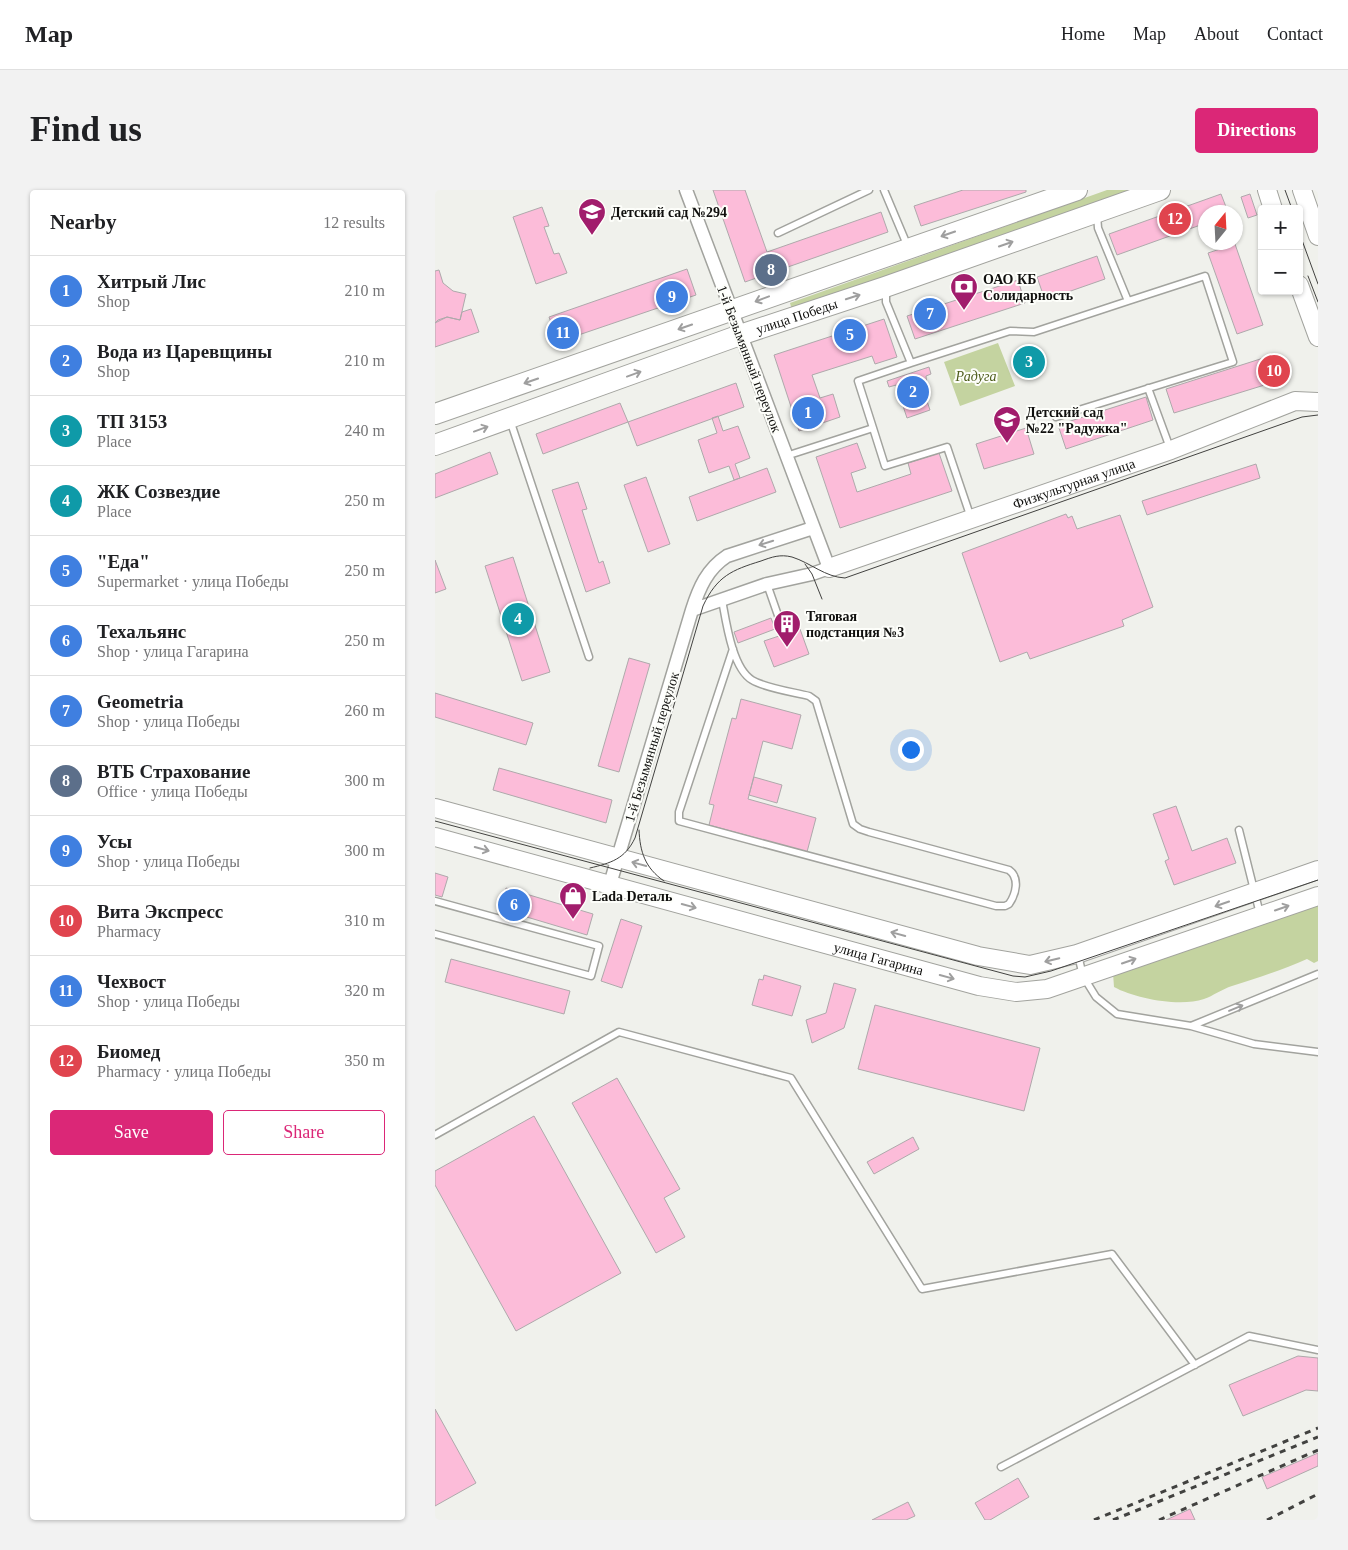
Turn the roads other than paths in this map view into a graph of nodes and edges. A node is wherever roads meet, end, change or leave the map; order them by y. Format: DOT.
graph roads {
  1 [pos="686,190"];
  2 [pos="869,190"];
  3 [pos="884,190"];
  4 [pos="1077,190"];
  5 [pos="1160,190"];
  6 [pos="1267,190"];
  7 [pos="1302,190"];
  8 [pos="1272,205"];
  9 [pos="1097,212"];
  10 [pos="778,233"];
  11 [pos="1318,236"];
  12 [pos="908,248"];
  13 [pos="885,287"];
  14 [pos="1303,295"];
  15 [pos="1128,301"];
  16 [pos="731,311"];
  17 [pos="740,335"];
  18 [pos="1318,337"];
  19 [pos="911,363"];
  20 [pos="1149,388"];
  21 [pos="1318,402"];
  22 [pos="435,414"];
  23 [pos="1056,417"];
  24 [pos="510,418"];
  25 [pos="873,428"];
  26 [pos="435,445"];
  27 [pos="1171,450"];
  28 [pos="785,456"];
  29 [pos="971,519"];
  30 [pos="813,528"];
  31 [pos="829,568"];
  32 [pos="767,584"];
  33 [pos="722,600"];
  34 [pos="692,610"];
  35 [pos="781,624"];
  36 [pos="733,649"];
  37 [pos="589,657"];
  38 [pos="435,808"];
  39 [pos="1239,830"];
  40 [pos="435,836"];
  41 [pos="619,859"];
  42 [pos="1318,870"];
  43 [pos="610,884"];
  44 [pos="1253,893"];
  45 [pos="1318,896"];
  46 [pos="435,901"];
  47 [pos="1261,915"];
  48 [pos="435,934"];
  49 [pos="1077,954"];
  50 [pos="1318,974"];
  51 [pos="1083,976"];
  52 [pos="1191,1026"];
  53 [pos="1318,1052"];
  54 [pos="435,1135"];
  55 [pos="1318,1350"];
  56 [pos="1195,1365"];
  57 [pos="1001,1467"];
  1 -- 16 [label="street, 1-й Безымянный переулок"];
  2 -- 10 [label="lane"];
  3 -- 12 [label="lane"];
  4 -- 12 [label="main road, улица Победы, one-way"];
  5 -- 9 [label="main road, улица Победы"];
  6 -- 8 [label="main road"];
  7 -- 11 [label="main road"];
  13 -- 9 [label="main road, улица Победы, one-way"];
  9 -- 15 [label="lane"];
  12 -- 16 [label="main road, улица Победы, one-way"];
  17 -- 13 [label="main road, улица Победы, one-way"];
  13 -- 19 [label="lane"];
  14 -- 18 [label="main road"];
  15 -- 19 [label="lane"];
  15 -- 20 [label="lane"];
  16 -- 17 [label="street, 1-й Безымянный переулок"];
  16 -- 22 [label="main road, улица Победы, one-way"];
  24 -- 17 [label="main road, улица Победы, one-way"];
  17 -- 28 [label="street, 1-й Безымянный переулок"];
  19 -- 25 [label="lane"];
  20 -- 23 [label="lane"];
  20 -- 27 [label="lane"];
  21 -- 27 [label="main road, Физкультурная улица"];
  26 -- 24 [label="main road, улица Победы, one-way"];
  24 -- 37 [label="lane"];
  25 -- 28 [label="lane"];
  25 -- 29 [label="lane"];
  27 -- 29 [label="main road, Физкультурная улица"];
  28 -- 30 [label="street, 1-й Безымянный переулок"];
  29 -- 31 [label="main road, Физкультурная улица"];
  30 -- 31 [label="street, 1-й Безымянный переулок"];
  30 -- 34 [label="street, 1-й Безымянный переулок, one-way"];
  31 -- 32 [label="street"];
  32 -- 33 [label="street"];
  32 -- 35 [label="lane"];
  33 -- 34 [label="street"];
  33 -- 36 [label="lane"];
  34 -- 41 [label="street, 1-й Безымянный переулок"];
  36 -- 36 [label="lane"];
  38 -- 41 [label="main road, улица Гагарина"];
  39 -- 44 [label="lane"];
  40 -- 43 [label="main road, улица Гагарина, one-way"];
  41 -- 43 [label="street, 1-й Безымянный переулок"];
  49 -- 41 [label="main road, улица Гагарина, one-way"];
  42 -- 44 [label="main road, улица Гагарина"];
  43 -- 51 [label="main road, улица Гагарина, one-way"];
  44 -- 47 [label="lane"];
  44 -- 49 [label="main road, улица Гагарина, one-way"];
  47 -- 45 [label="main road, улица Гагарина, one-way"];
  46 -- 48 [label="lane"];
  51 -- 47 [label="main road, улица Гагарина, one-way"];
  49 -- 51 [label="lane"];
  52 -- 50 [label="lane, one-way"];
  51 -- 52 [label="lane"];
  52 -- 53 [label="lane"];
  54 -- 56 [label="lane"];
  55 -- 56 [label="lane"];
  56 -- 57 [label="lane"];
}
